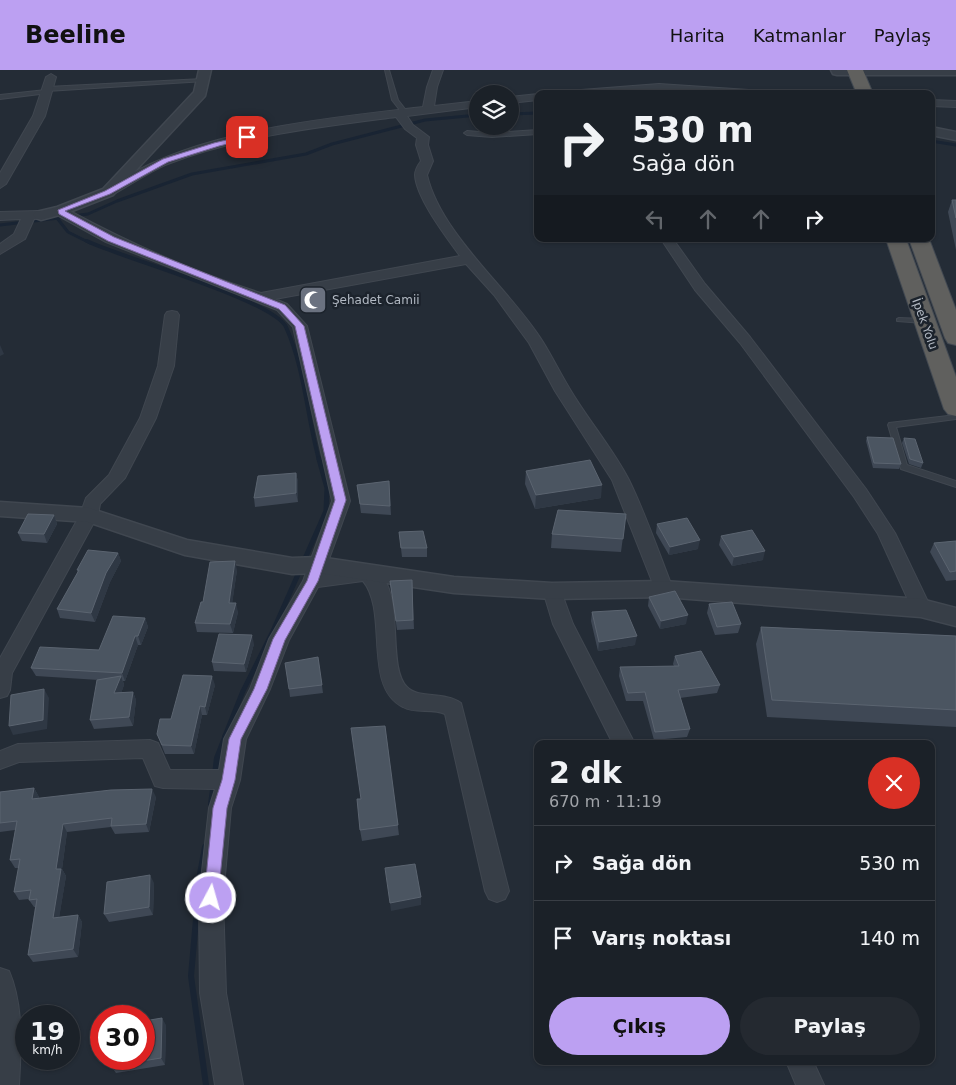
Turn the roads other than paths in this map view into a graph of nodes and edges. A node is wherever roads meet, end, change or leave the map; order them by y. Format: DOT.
graph roads {
  1 [pos="387,70"];
  2 [pos="438,70"];
  3 [pos="837,70"];
  4 [pos="855,71"];
  5 [pos="956,71"];
  6 [pos="204,75"];
  7 [pos="48,86"];
  8 [pos="842,86"];
  9 [pos="624,90"];
  10 [pos="704,90"];
  11 [pos="863,90"];
  12 [pos="0,97"];
  13 [pos="534,97"];
  14 [pos="519,99"];
  15 [pos="935,103"];
  16 [pos="956,104"];
  17 [pos="469,105"];
  18 [pos="428,110"];
  19 [pos="405,121"];
  20 [pos="534,132"];
  21 [pos="935,132"];
  22 [pos="467,133"];
  23 [pos="956,136"];
  24 [pos="0,184"];
  25 [pos="108,192"];
  26 [pos="67,214"];
  27 [pos="0,216"];
  28 [pos="32,216"];
  29 [pos="669,242"];
  30 [pos="897,242"];
  31 [pos="920,242"];
  32 [pos="0,250"];
  33 [pos="469,259"];
  34 [pos="260,297"];
  35 [pos="952,314"];
  36 [pos="172,315"];
  37 [pos="899,320"];
  38 [pos="924,321"];
  39 [pos="956,338"];
  40 [pos="956,409"];
  41 [pos="956,417"];
  42 [pos="956,484"];
  43 [pos="0,510"];
  44 [pos="89,515"];
  45 [pos="316,573"];
  46 [pos="664,589"];
  47 [pos="552,591"];
  48 [pos="921,608"];
  49 [pos="956,617"];
  50 [pos="0,690"];
  51 [pos="622,740"];
  52 [pos="0,760"];
  53 [pos="219,780"];
  54 [pos="496,891"];
  55 [pos="0,980"];
  56 [pos="801,1065"];
  57 [pos="5,1085"];
  58 [pos="229,1085"];
  59 [pos="810,1085"];
  1 -- 19 [label="lane"];
  2 -- 18 [label="street"];
  3 -- 4 [label="street"];
  3 -- 8 [label="highway"];
  4 -- 5 [label="street"];
  4 -- 11 [label="highway"];
  6 -- 7 [label="lane"];
  6 -- 25 [label="street"];
  7 -- 12 [label="lane"];
  7 -- 24 [label="street"];
  9 -- 10 [label="street"];
  13 -- 14 [label="street"];
  15 -- 16 [label="street"];
  17 -- 18 [label="street"];
  18 -- 19 [label="street"];
  19 -- 25 [label="street"];
  19 -- 33 [label="street"];
  20 -- 22 [label="lane"];
  21 -- 23 [label="street"];
  25 -- 26 [label="street"];
  26 -- 28 [label="street"];
  26 -- 34 [label="street"];
  27 -- 28 [label="street"];
  28 -- 32 [label="street"];
  29 -- 48 [label="street"];
  30 -- 38 [label="highway, İpek Yolu"];
  31 -- 35 [label="highway, İpek Yolu"];
  33 -- 34 [label="street"];
  33 -- 46 [label="street"];
  34 -- 45 [label="street"];
  35 -- 39 [label="highway, İpek Yolu"];
  36 -- 44 [label="street"];
  37 -- 38 [label="lane"];
  38 -- 40 [label="highway, İpek Yolu"];
  41 -- 42 [label="lane"];
  43 -- 44 [label="street"];
  44 -- 45 [label="street"];
  44 -- 50 [label="street"];
  45 -- 47 [label="street"];
  45 -- 53 [label="street"];
  45 -- 54 [label="street"];
  46 -- 47 [label="street"];
  46 -- 48 [label="street"];
  47 -- 51 [label="street"];
  48 -- 49 [label="street"];
  52 -- 53 [label="street"];
  53 -- 58 [label="street"];
  55 -- 57 [label="street"];
  56 -- 59 [label="street"];
}
